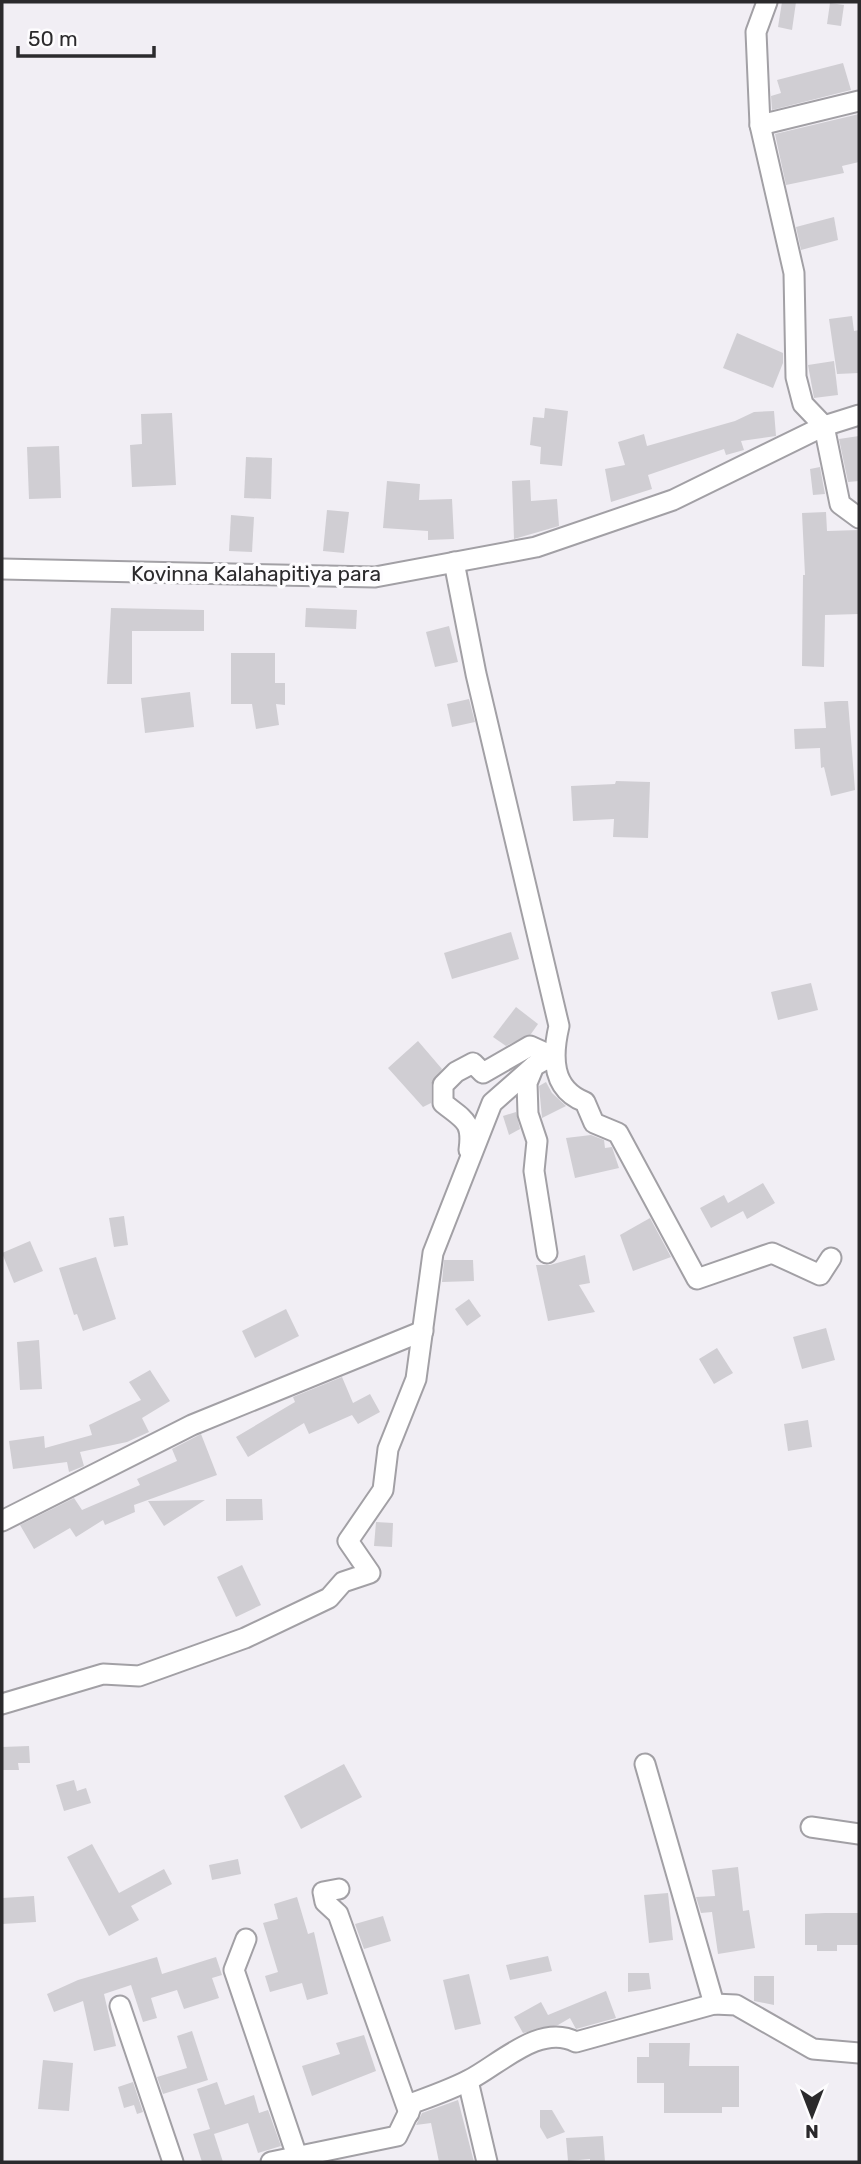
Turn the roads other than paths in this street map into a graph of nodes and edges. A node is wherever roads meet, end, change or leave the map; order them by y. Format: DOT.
graph roads {
  1 [pos="767,2"];
  2 [pos="859,101"];
  3 [pos="760,125"];
  4 [pos="859,415"];
  5 [pos="824,426"];
  6 [pos="859,518"];
  7 [pos="454,562"];
  8 [pos="2,569"];
  9 [pos="552,1056"];
  10 [pos="534,1066"];
  11 [pos="466,1176"];
  12 [pos="547,1253"];
  13 [pos="831,1258"];
  14 [pos="422,1331"];
  15 [pos="2,1521"];
  16 [pos="2,1703"];
  17 [pos="645,1765"];
  18 [pos="811,1827"];
  19 [pos="859,1834"];
  20 [pos="339,1889"];
  21 [pos="246,1939"];
  22 [pos="715,2004"];
  23 [pos="120,2006"];
  24 [pos="859,2053"];
  25 [pos="468,2081"];
  26 [pos="409,2113"];
  27 [pos="298,2159"];
  28 [pos="173,2162"];
  29 [pos="271,2162"];
  30 [pos="487,2162"];
  1 -- 3 [label="street"];
  2 -- 3 [label="street"];
  3 -- 5 [label="street"];
  4 -- 5 [label="street, Kovinna Kalahapitiya para"];
  5 -- 6 [label="street"];
  5 -- 7 [label="street, Kovinna Kalahapitiya para"];
  7 -- 8 [label="street, Kovinna Kalahapitiya para"];
  7 -- 9 [label="street"];
  9 -- 10 [label="street"];
  9 -- 11 [label="street"];
  9 -- 13 [label="street"];
  10 -- 11 [label="street"];
  10 -- 12 [label="street"];
  11 -- 14 [label="street"];
  14 -- 15 [label="street"];
  14 -- 16 [label="street"];
  17 -- 22 [label="street"];
  18 -- 19 [label="street"];
  20 -- 26 [label="street"];
  21 -- 27 [label="street"];
  22 -- 24 [label="street"];
  22 -- 25 [label="street"];
  23 -- 28 [label="street"];
  25 -- 26 [label="street"];
  25 -- 30 [label="street"];
  26 -- 27 [label="street"];
  27 -- 29 [label="street"];
}
